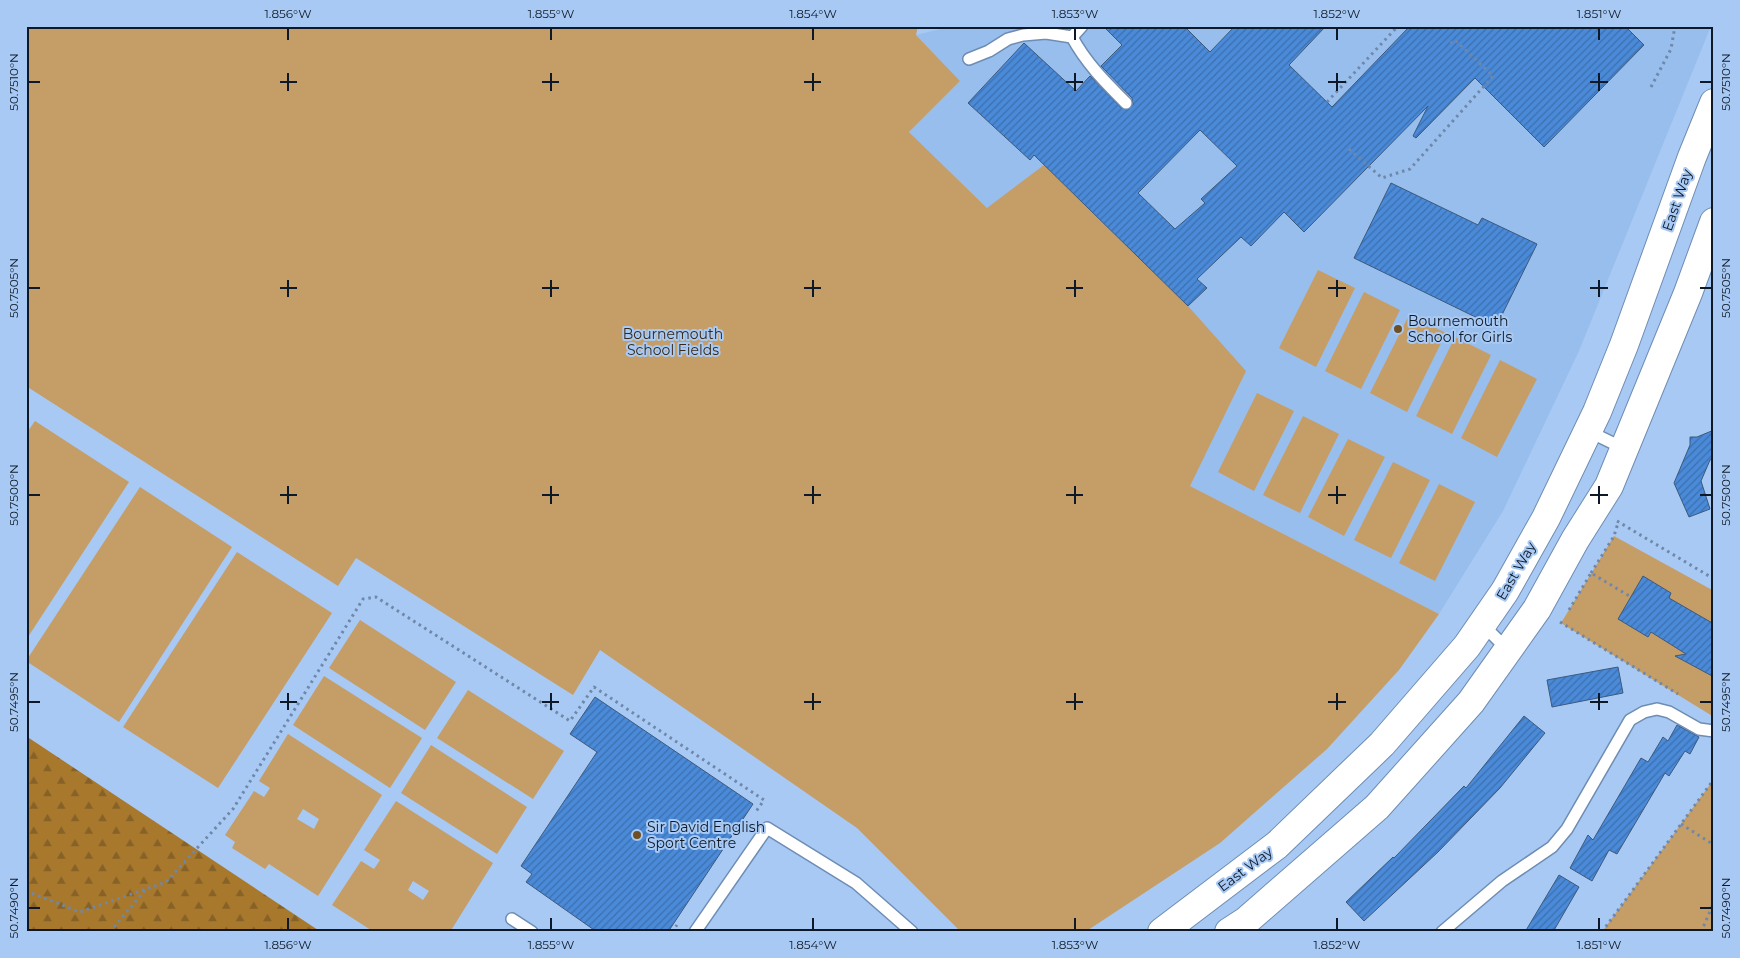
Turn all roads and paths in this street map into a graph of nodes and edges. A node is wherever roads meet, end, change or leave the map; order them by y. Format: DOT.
graph roads {
  1 [pos="1082,26"];
  2 [pos="1398,26"];
  3 [pos="1675,26"];
  4 [pos="1072,37"];
  5 [pos="1450,44"];
  6 [pos="969,59"];
  7 [pos="1651,87"];
  8 [pos="1327,102"];
  9 [pos="1126,103"];
  10 [pos="1714,103"];
  11 [pos="1349,149"];
  12 [pos="1714,222"];
  13 [pos="1588,431"];
  14 [pos="1625,449"];
  15 [pos="1596,508"];
  16 [pos="1714,579"];
  17 [pos="1631,597"];
  18 [pos="1537,610"];
  19 [pos="1561,623"];
  20 [pos="1482,624"];
  21 [pos="1508,650"];
  22 [pos="1682,696"];
  23 [pos="1714,731"];
  24 [pos="1714,778"];
  25 [pos="753,816"];
  26 [pos="1681,824"];
  27 [pos="1714,844"];
  28 [pos="146,889"];
  29 [pos="26,890"];
  30 [pos="1714,902"];
  31 [pos="512,919"];
  32 [pos="677,924"];
  33 [pos="110,932"];
  34 [pos="532,932"];
  35 [pos="672,932"];
  36 [pos="695,932"];
  37 [pos="912,932"];
  38 [pos="1162,932"];
  39 [pos="1229,932"];
  40 [pos="1442,932"];
  41 [pos="1602,932"];
  42 [pos="1701,932"];
  1 -- 4 [label="lane"];
  2 -- 8 [label="path"];
  3 -- 7 [label="path"];
  4 -- 6 [label="lane"];
  4 -- 9 [label="lane"];
  5 -- 11 [label="path"];
  10 -- 13 [label="street, East Way"];
  12 -- 14 [label="street"];
  13 -- 14 [label="lane"];
  13 -- 20 [label="street, East Way"];
  14 -- 15 [label="street"];
  15 -- 16 [label="path"];
  15 -- 18 [label="street"];
  17 -- 19 [label="path"];
  18 -- 19 [label="path"];
  18 -- 21 [label="street"];
  19 -- 22 [label="path"];
  20 -- 21 [label="lane"];
  20 -- 38 [label="street, East Way"];
  21 -- 39 [label="street"];
  23 -- 40 [label="lane"];
  24 -- 26 [label="path"];
  25 -- 28 [label="path"];
  26 -- 27 [label="path"];
  26 -- 41 [label="path"];
  28 -- 29 [label="path"];
  28 -- 33 [label="path"];
  30 -- 42 [label="path"];
  31 -- 34 [label="lane"];
  32 -- 35 [label="path"];
  36 -- 37 [label="lane"];
}
